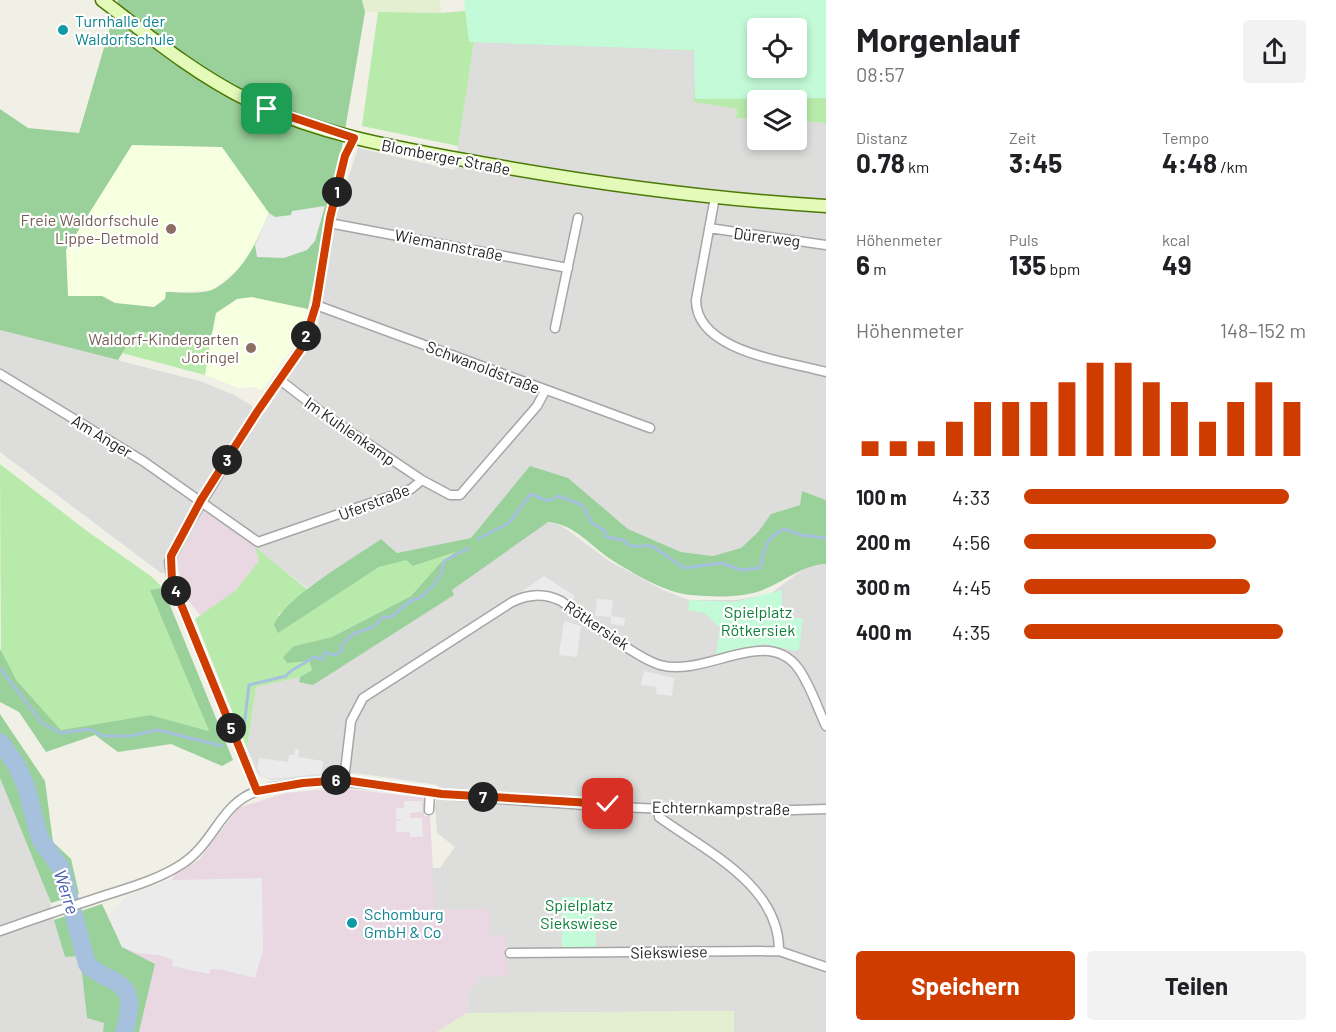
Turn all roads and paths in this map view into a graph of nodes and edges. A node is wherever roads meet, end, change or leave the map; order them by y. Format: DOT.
graph roads {
  1 [pos="102,0"];
  2 [pos="354,138"];
  3 [pos="715,197"];
  4 [pos="826,206"];
  5 [pos="578,218"];
  6 [pos="329,222"];
  7 [pos="709,228"];
  8 [pos="826,244"];
  9 [pos="568,268"];
  10 [pos="316,305"];
  11 [pos="555,328"];
  12 [pos="826,372"];
  13 [pos="0,374"];
  14 [pos="280,380"];
  15 [pos="545,391"];
  16 [pos="650,428"];
  17 [pos="422,480"];
  18 [pos="201,500"];
  19 [pos="826,726"];
  20 [pos="344,780"];
  21 [pos="257,791"];
  22 [pos="430,792"];
  23 [pos="658,807"];
  24 [pos="826,808"];
  25 [pos="429,810"];
  26 [pos="0,931"];
  27 [pos="779,951"];
  28 [pos="510,953"];
  29 [pos="826,967"];
  1 -- 2 [label="street, Blomberger Straße"];
  2 -- 3 [label="street, Blomberger Straße"];
  2 -- 6 [label="street"];
  3 -- 4 [label="street, Blomberger Straße"];
  3 -- 7 [label="street"];
  5 -- 9 [label="street"];
  6 -- 9 [label="street, Wiemannstraße"];
  6 -- 10 [label="street"];
  7 -- 8 [label="street, Dürerweg"];
  7 -- 12 [label="street"];
  9 -- 11 [label="street"];
  10 -- 14 [label="street"];
  10 -- 15 [label="street, Schwanoldstraße"];
  13 -- 18 [label="street, Am Anger"];
  14 -- 17 [label="street, Im Kuhlenkamp"];
  14 -- 18 [label="street"];
  15 -- 16 [label="street, Schwanoldstraße"];
  15 -- 17 [label="street, Uferstraße"];
  17 -- 18 [label="street, Uferstraße"];
  18 -- 21 [label="street"];
  19 -- 20 [label="street, Rötkersiek"];
  20 -- 21 [label="street, Echternkampstraße"];
  20 -- 22 [label="street, Echternkampstraße"];
  21 -- 26 [label="street"];
  22 -- 23 [label="street, Echternkampstraße"];
  22 -- 25 [label="street"];
  23 -- 24 [label="street, Echternkampstraße"];
  23 -- 27 [label="street"];
  27 -- 28 [label="street, Siekswiese"];
  27 -- 29 [label="street, Siekswiese"];
}
